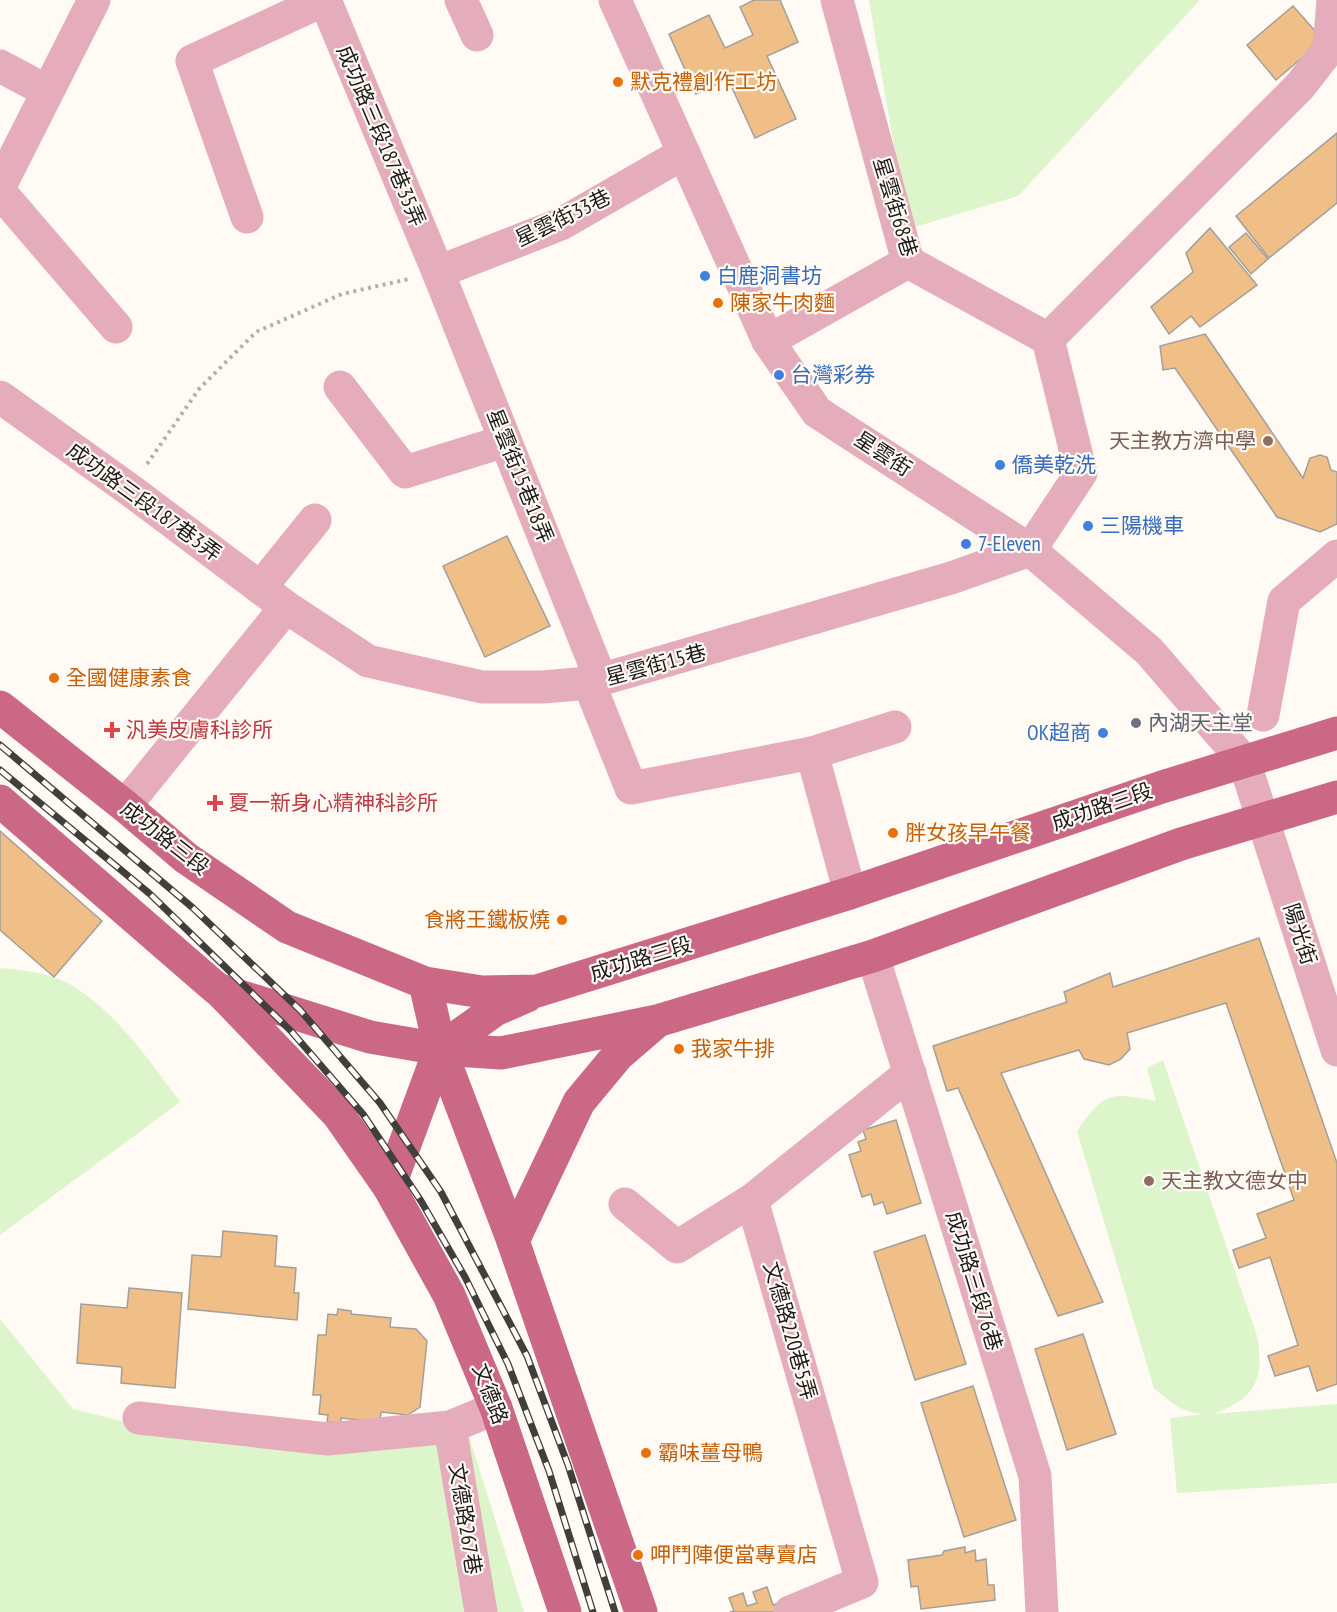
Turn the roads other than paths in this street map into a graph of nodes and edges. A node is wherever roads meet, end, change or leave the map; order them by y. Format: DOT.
graph roads {
  1 [pos="94,0"];
  2 [pos="325,0"];
  3 [pos="461,0"];
  4 [pos="615,0"];
  5 [pos="837,0"];
  6 [pos="1333,0"];
  7 [pos="477,34"];
  8 [pos="0,66"];
  9 [pos="46,91"];
  10 [pos="684,153"];
  11 [pos="0,186"];
  12 [pos="0,192"];
  13 [pos="247,217"];
  14 [pos="908,262"];
  15 [pos="438,272"];
  16 [pos="116,327"];
  17 [pos="1048,339"];
  18 [pos="768,341"];
  19 [pos="340,387"];
  20 [pos="0,397"];
  21 [pos="506,441"];
  22 [pos="315,520"];
  23 [pos="1030,550"];
  24 [pos="1337,556"];
  25 [pos="260,588"];
  26 [pos="286,607"];
  27 [pos="595,682"];
  28 [pos="0,707"];
  29 [pos="1263,715"];
  30 [pos="895,727"];
  31 [pos="1337,733"];
  32 [pos="812,753"];
  33 [pos="1244,761"];
  34 [pos="1337,797"];
  35 [pos="0,801"];
  36 [pos="125,806"];
  37 [pos="1264,818"];
  38 [pos="850,893"];
  39 [pos="873,956"];
  40 [pos="425,982"];
  41 [pos="218,989"];
  42 [pos="537,991"];
  43 [pos="657,1021"];
  44 [pos="440,1049"];
  45 [pos="1337,1050"];
  46 [pos="910,1073"];
  47 [pos="389,1187"];
  48 [pos="752,1200"];
  49 [pos="625,1204"];
  50 [pos="513,1241"];
  51 [pos="496,1408"];
  52 [pos="139,1418"];
  53 [pos="450,1427"];
  54 [pos="481,1612"];
  55 [pos="565,1612"];
  56 [pos="641,1612"];
  57 [pos="790,1612"];
  58 [pos="1042,1612"];
  1 -- 9 [label="street"];
  2 -- 13 [label="street"];
  2 -- 15 [label="street, 成功路三段187巷35弄"];
  3 -- 7 [label="street"];
  4 -- 10 [label="street, 星雲街"];
  5 -- 14 [label="street, 星雲街68巷"];
  6 -- 17 [label="street"];
  8 -- 9 [label="street"];
  9 -- 11 [label="street"];
  10 -- 15 [label="street, 星雲街33巷"];
  10 -- 18 [label="street, 星雲街"];
  12 -- 16 [label="street"];
  14 -- 17 [label="street, 星雲街68巷"];
  14 -- 18 [label="street"];
  15 -- 21 [label="street, 星雲街15巷18弄"];
  17 -- 23 [label="street"];
  18 -- 23 [label="street, 星雲街"];
  19 -- 21 [label="street"];
  20 -- 25 [label="street, 成功路三段187巷3弄"];
  21 -- 27 [label="street, 星雲街15巷18弄"];
  22 -- 25 [label="street"];
  23 -- 27 [label="street, 星雲街15巷"];
  23 -- 33 [label="street, 星雲街"];
  24 -- 29 [label="street"];
  25 -- 26 [label="street, 成功路三段187巷3弄"];
  26 -- 27 [label="street, 星雲街15巷"];
  26 -- 36 [label="street"];
  27 -- 32 [label="street, 星雲街15巷18弄"];
  28 -- 36 [label="main road, 成功路三段"];
  30 -- 32 [label="street"];
  31 -- 33 [label="main road, 成功路三段"];
  32 -- 38 [label="street"];
  33 -- 37 [label="street, 星雲街"];
  33 -- 38 [label="main road, 成功路三段"];
  34 -- 37 [label="main road"];
  35 -- 41 [label="main road"];
  36 -- 40 [label="main road, 成功路三段"];
  37 -- 39 [label="main road"];
  37 -- 45 [label="street, 陽光街"];
  38 -- 42 [label="main road, 成功路三段"];
  39 -- 43 [label="main road"];
  39 -- 46 [label="street, 成功路三段76巷"];
  40 -- 42 [label="main road, 成功路三段"];
  40 -- 44 [label="main road"];
  41 -- 44 [label="main road"];
  41 -- 47 [label="main road, 文德路"];
  42 -- 44 [label="main road"];
  43 -- 44 [label="main road"];
  43 -- 50 [label="main road"];
  44 -- 47 [label="main road"];
  44 -- 50 [label="main road"];
  46 -- 48 [label="street"];
  46 -- 58 [label="street, 成功路三段76巷"];
  47 -- 51 [label="main road, 文德路"];
  48 -- 49 [label="street"];
  48 -- 57 [label="street, 文德路220巷5弄"];
  50 -- 56 [label="main road"];
  51 -- 53 [label="street"];
  51 -- 55 [label="main road, 文德路"];
  52 -- 53 [label="street"];
  53 -- 54 [label="street, 文德路267巷"];
}
